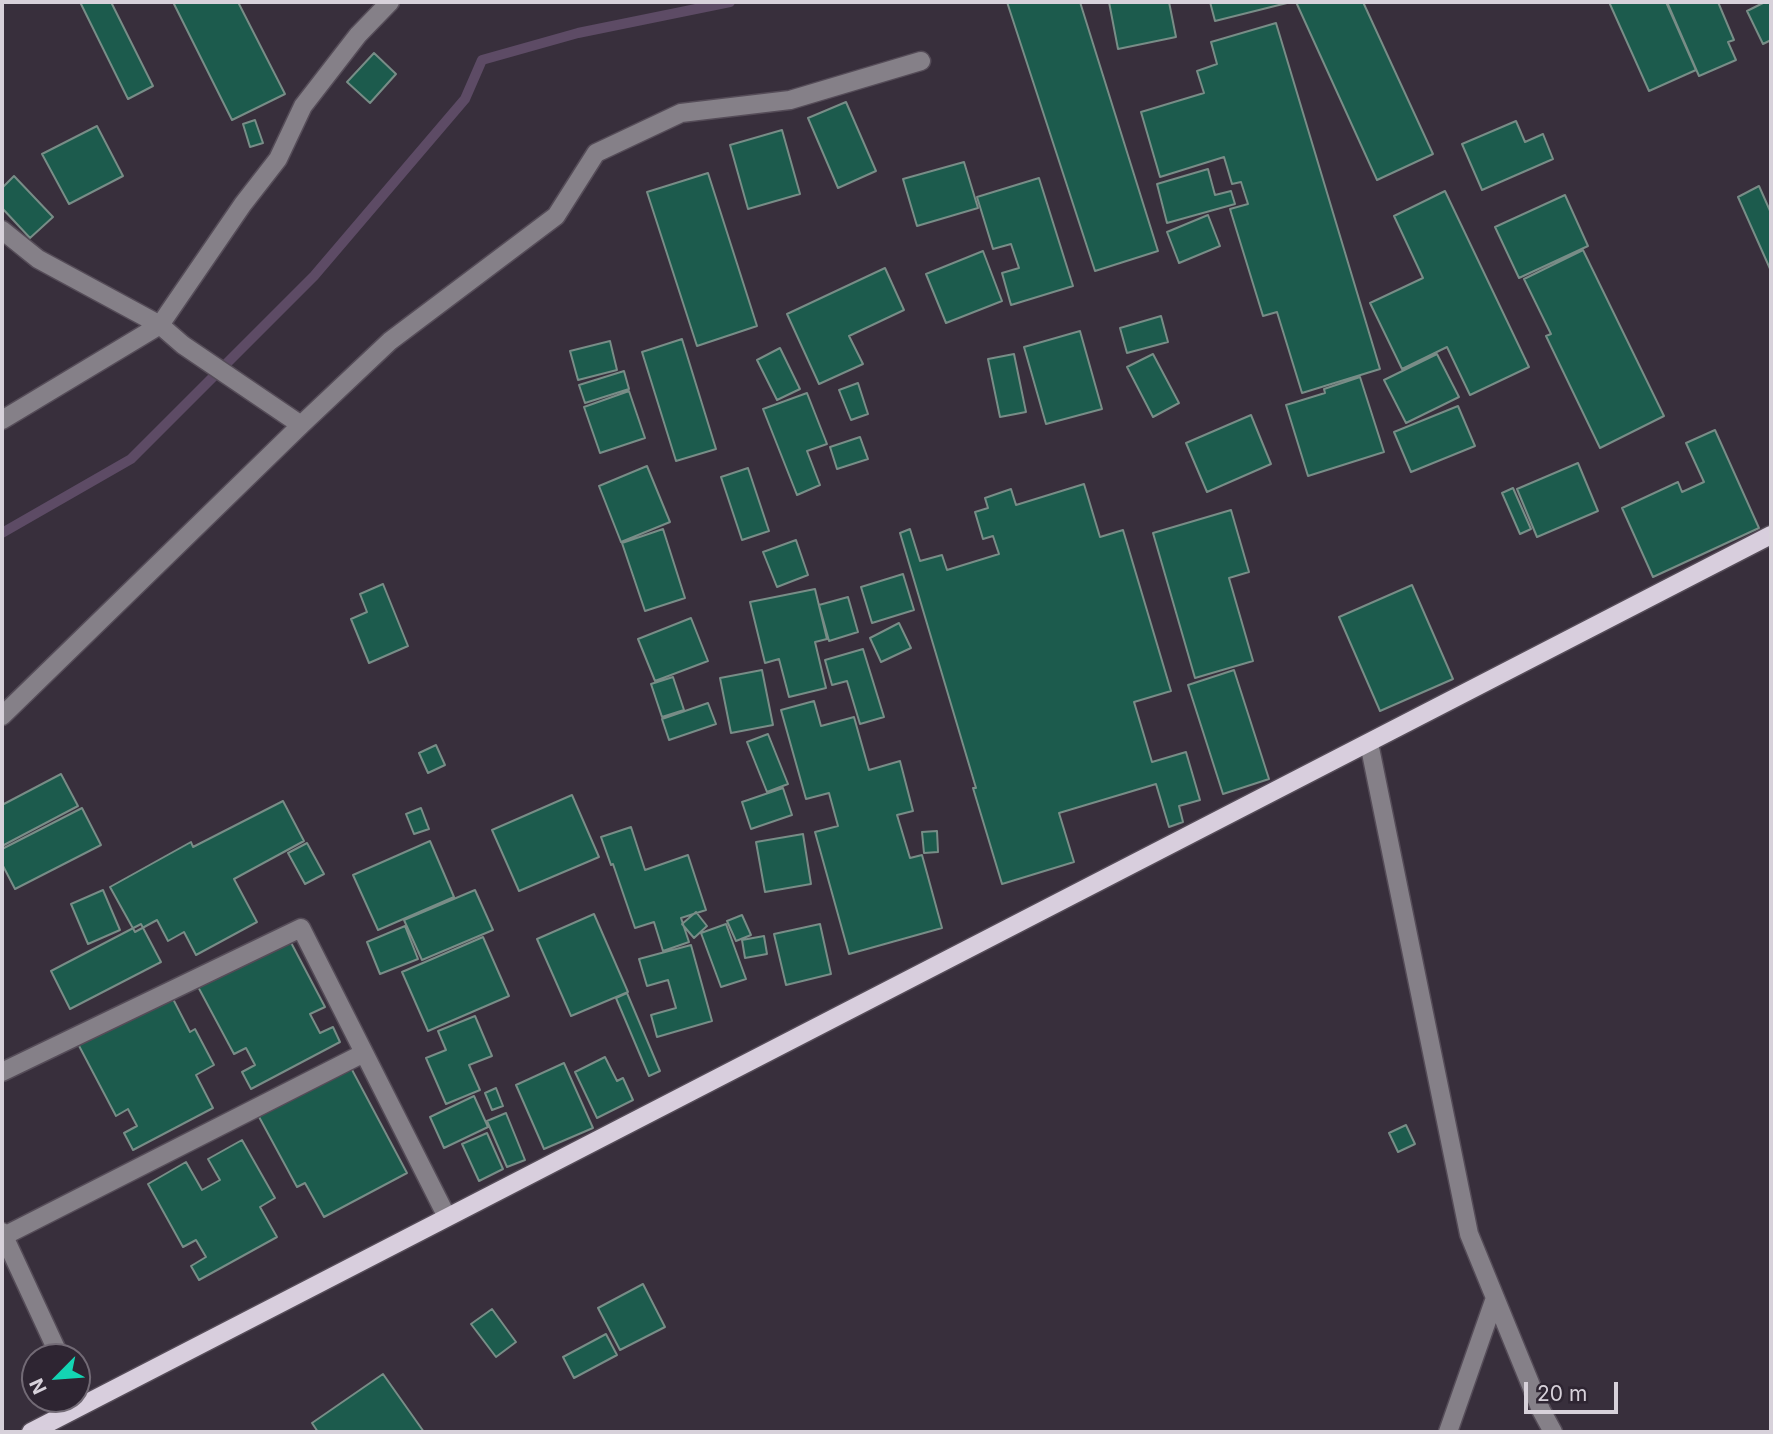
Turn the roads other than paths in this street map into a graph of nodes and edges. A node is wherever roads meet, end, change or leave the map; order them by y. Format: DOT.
graph roads {
  1 [pos="390,2"];
  2 [pos="920,61"];
  3 [pos="2,230"];
  4 [pos="160,325"];
  5 [pos="2,420"];
  6 [pos="301,425"];
  7 [pos="1771,535"];
  8 [pos="2,716"];
  9 [pos="1369,743"];
  10 [pos="364,1053"];
  11 [pos="2,1072"];
  12 [pos="447,1217"];
  13 [pos="2,1235"];
  14 [pos="1495,1298"];
  15 [pos="53,1343"];
  16 [pos="91,1394"];
  17 [pos="59,1413"];
  18 [pos="31,1432"];
  19 [pos="1448,1432"];
  20 [pos="1553,1432"];
  1 -- 4 [label="street"];
  2 -- 6 [label="street"];
  3 -- 4 [label="street"];
  4 -- 5 [label="street"];
  4 -- 6 [label="street"];
  6 -- 8 [label="street"];
  7 -- 9 [label="main road"];
  9 -- 12 [label="main road"];
  9 -- 14 [label="street"];
  10 -- 11 [label="street"];
  10 -- 12 [label="street"];
  10 -- 13 [label="street"];
  12 -- 16 [label="main road"];
  13 -- 15 [label="street"];
  14 -- 19 [label="street"];
  14 -- 20 [label="street"];
  17 -- 18 [label="main road"];
}
